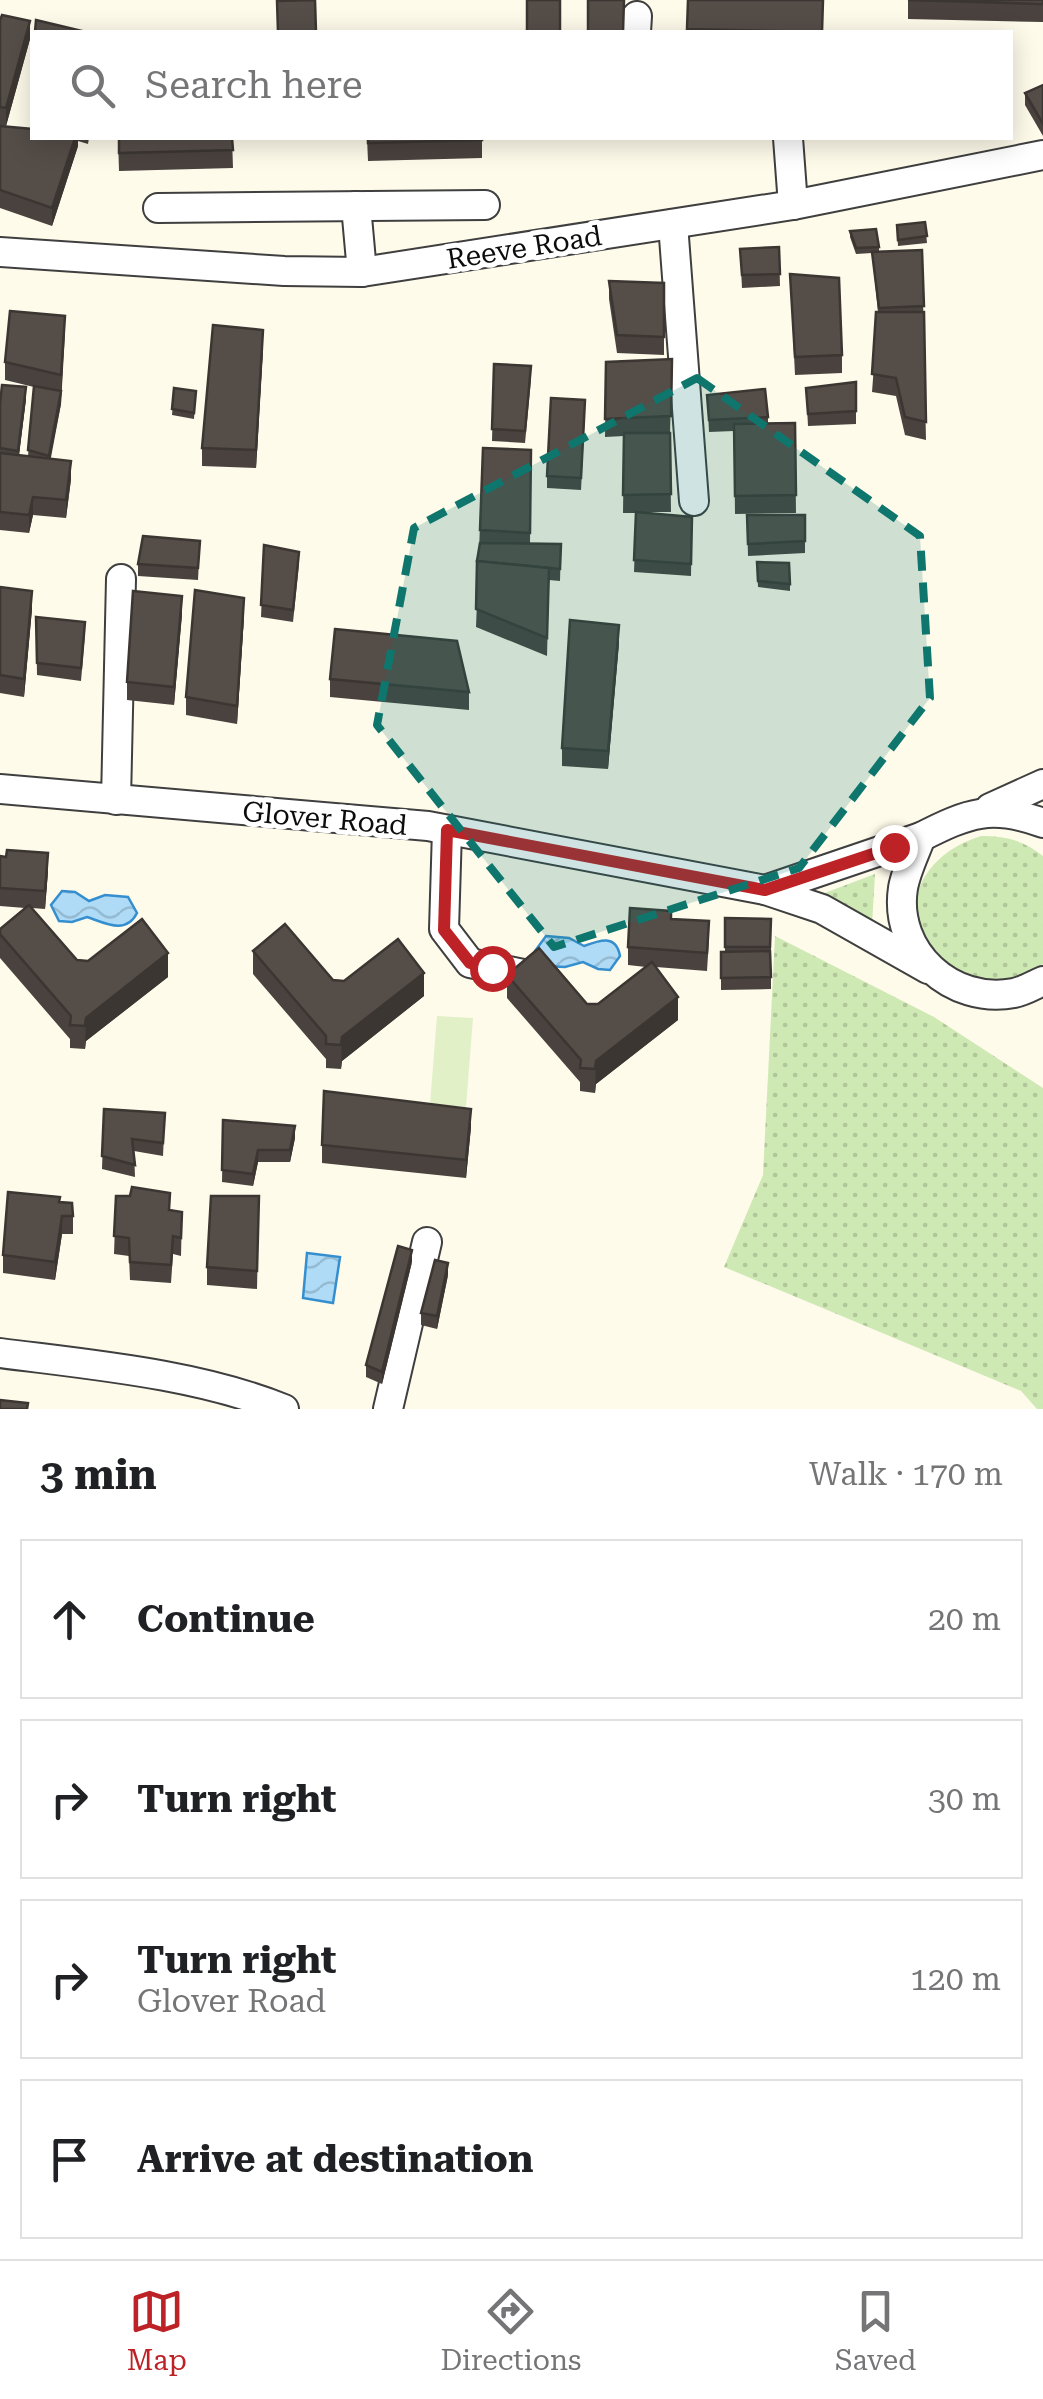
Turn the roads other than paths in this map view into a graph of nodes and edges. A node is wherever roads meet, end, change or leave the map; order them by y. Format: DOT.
graph roads {
  1 [pos="788,140"];
  2 [pos="1043,155"];
  3 [pos="485,205"];
  4 [pos="793,205"];
  5 [pos="356,206"];
  6 [pos="158,208"];
  7 [pos="673,224"];
  8 [pos="0,252"];
  9 [pos="362,272"];
  10 [pos="694,502"];
  11 [pos="122,579"];
  12 [pos="1043,784"];
  13 [pos="0,789"];
  14 [pos="116,800"];
  15 [pos="983,811"];
  16 [pos="1043,823"];
  17 [pos="447,830"];
  18 [pos="921,837"];
  19 [pos="765,890"];
  20 [pos="928,969"];
  21 [pos="523,974"];
  22 [pos="1043,982"];
  23 [pos="984,994"];
  24 [pos="1043,1003"];
  25 [pos="427,1242"];
  26 [pos="0,1353"];
  27 [pos="284,1409"];
  28 [pos="388,1409"];
  1 -- 4 [label="street"];
  2 -- 4 [label="street, Reeve Road"];
  3 -- 5 [label="street"];
  4 -- 7 [label="street, Reeve Road"];
  5 -- 6 [label="street"];
  5 -- 9 [label="street"];
  7 -- 9 [label="street, Reeve Road"];
  7 -- 10 [label="street"];
  8 -- 9 [label="street, Reeve Road"];
  11 -- 14 [label="street"];
  12 -- 15 [label="street, Glover Road"];
  13 -- 14 [label="street, Glover Road"];
  14 -- 17 [label="street, Glover Road"];
  15 -- 16 [label="street"];
  15 -- 18 [label="street, Glover Road"];
  17 -- 19 [label="street, Glover Road"];
  17 -- 21 [label="street"];
  18 -- 19 [label="street, Glover Road"];
  18 -- 20 [label="street"];
  19 -- 20 [label="street, Glover Road"];
  20 -- 23 [label="street, Glover Road"];
  22 -- 23 [label="street"];
  23 -- 24 [label="street"];
  25 -- 28 [label="street"];
  26 -- 27 [label="street"];
}
